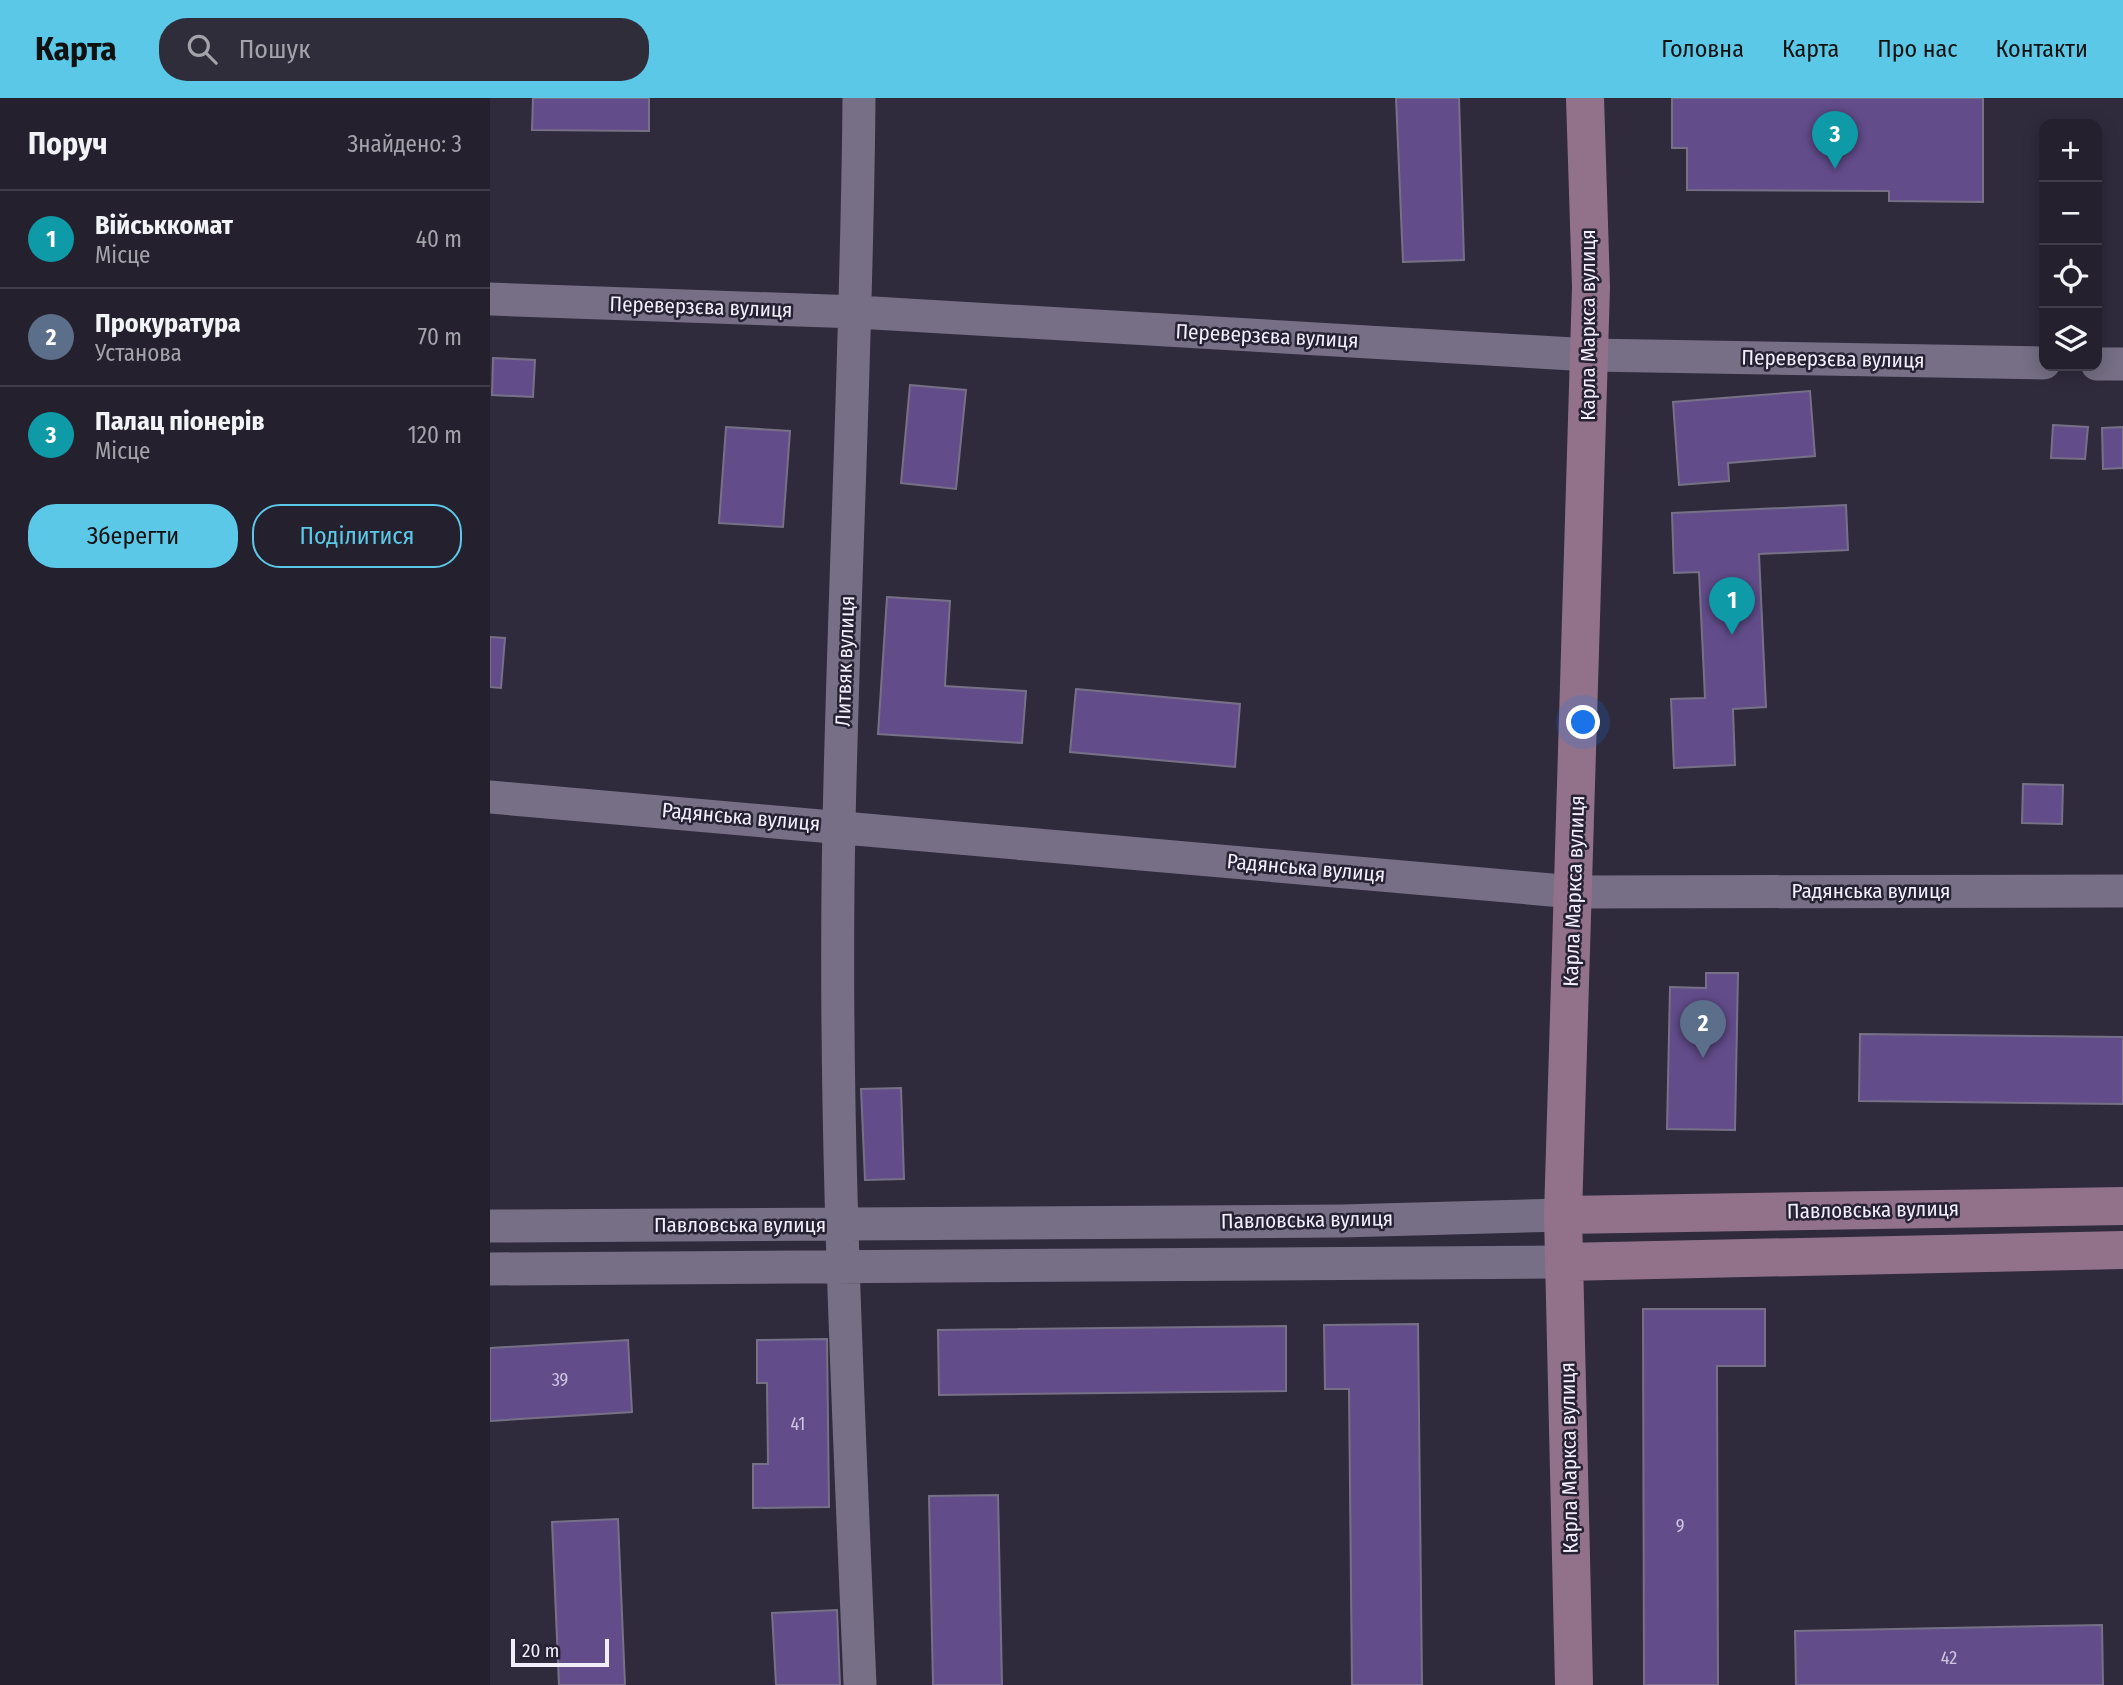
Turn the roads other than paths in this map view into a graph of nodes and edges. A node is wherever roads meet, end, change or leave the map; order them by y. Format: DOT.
graph roads {
  1 [pos="859,98"];
  2 [pos="1585,98"];
  3 [pos="490,299"];
  4 [pos="857,312"];
  5 [pos="1590,355"];
  6 [pos="2039,363"];
  7 [pos="2102,363"];
  8 [pos="2123,364"];
  9 [pos="490,797"];
  10 [pos="839,825"];
  11 [pos="2123,891"];
  12 [pos="1574,892"];
  13 [pos="2123,1206"];
  14 [pos="1563,1215"];
  15 [pos="841,1224"];
  16 [pos="490,1226"];
  17 [pos="2123,1250"];
  18 [pos="1564,1262"];
  19 [pos="843,1267"];
  20 [pos="490,1269"];
  21 [pos="860,1685"];
  22 [pos="1574,1685"];
  1 -- 4 [label="street, Литвяк вулиця"];
  2 -- 5 [label="street, Карла Маркса вулиця"];
  3 -- 4 [label="street, Переверзєва вулиця"];
  4 -- 5 [label="street, Переверзєва вулиця"];
  4 -- 10 [label="street, Литвяк вулиця"];
  5 -- 6 [label="street, Переверзєва вулиця"];
  5 -- 12 [label="street, Карла Маркса вулиця"];
  7 -- 8 [label="street"];
  9 -- 10 [label="street, Радянська вулиця"];
  10 -- 12 [label="street, Радянська вулиця"];
  10 -- 15 [label="street, Литвяк вулиця"];
  11 -- 12 [label="street, Радянська вулиця"];
  12 -- 14 [label="street, Карла Маркса вулиця"];
  13 -- 14 [label="street, Павловська вулиця"];
  14 -- 15 [label="street, Павловська вулиця"];
  14 -- 18 [label="street, Карла Маркса вулиця"];
  15 -- 16 [label="street, Павловська вулиця"];
  15 -- 19 [label="street, Литвяк вулиця"];
  17 -- 18 [label="street, Павловська вулиця"];
  18 -- 19 [label="street, Павловська вулиця"];
  18 -- 22 [label="street, Карла Маркса вулиця"];
  19 -- 20 [label="street, Павловська вулиця"];
  19 -- 21 [label="street, Литвяк вулиця"];
}
